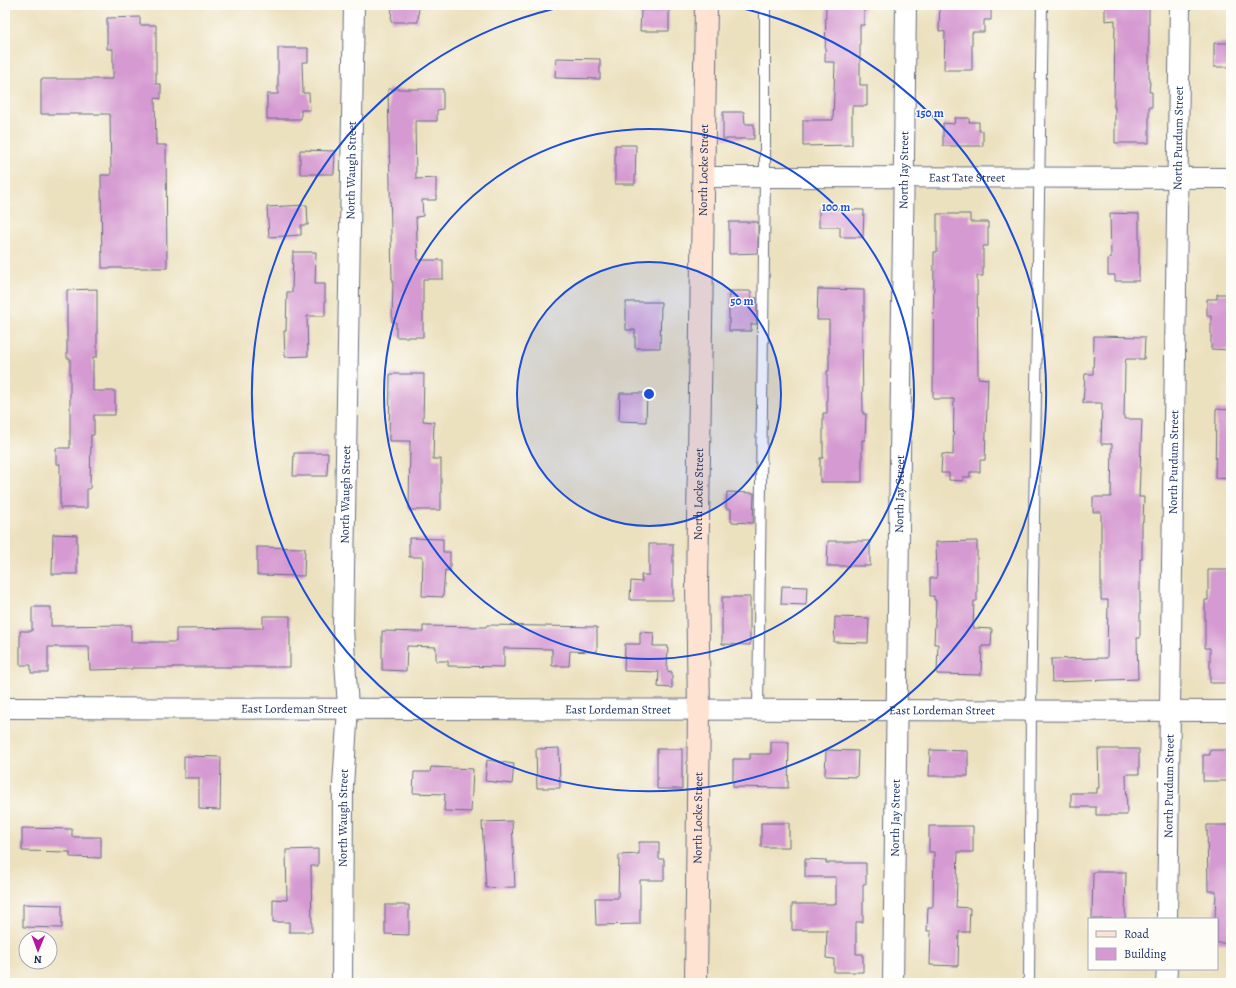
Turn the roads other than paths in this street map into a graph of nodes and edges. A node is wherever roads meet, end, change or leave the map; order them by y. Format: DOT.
graph roads {
  1 [pos="354,5"];
  2 [pos="706,5"];
  3 [pos="765,5"];
  4 [pos="906,5"];
  5 [pos="1042,5"];
  6 [pos="1180,5"];
  7 [pos="704,177"];
  8 [pos="765,177"];
  9 [pos="903,177"];
  10 [pos="1040,177"];
  11 [pos="1178,178"];
  12 [pos="1231,178"];
  13 [pos="5,708"];
  14 [pos="348,708"];
  15 [pos="699,710"];
  16 [pos="758,710"];
  17 [pos="896,710"];
  18 [pos="1031,710"];
  19 [pos="1171,711"];
  20 [pos="1231,711"];
  21 [pos="1167,918"];
  22 [pos="1167,970"];
  23 [pos="342,983"];
  24 [pos="696,983"];
  25 [pos="893,983"];
  26 [pos="1029,983"];
  27 [pos="1166,983"];
  1 -- 14 [label="street, North Waugh Street"];
  2 -- 7 [label="street, North Locke Street"];
  3 -- 8 [label="lane"];
  4 -- 9 [label="street, North Jay Street"];
  5 -- 10 [label="lane"];
  6 -- 11 [label="street, North Purdum Street"];
  7 -- 8 [label="street, East Tate Street"];
  7 -- 15 [label="street, North Locke Street"];
  8 -- 9 [label="street, East Tate Street"];
  8 -- 16 [label="lane"];
  9 -- 10 [label="street, East Tate Street"];
  9 -- 17 [label="street, North Jay Street"];
  10 -- 11 [label="street, East Tate Street"];
  10 -- 18 [label="lane"];
  11 -- 12 [label="street, East Tate Street"];
  11 -- 19 [label="street, North Purdum Street"];
  13 -- 14 [label="street, East Lordeman Street"];
  14 -- 15 [label="street, East Lordeman Street"];
  14 -- 23 [label="street, North Waugh Street"];
  15 -- 16 [label="street, East Lordeman Street"];
  15 -- 24 [label="street, North Locke Street"];
  16 -- 17 [label="street, East Lordeman Street"];
  17 -- 18 [label="street, East Lordeman Street"];
  17 -- 25 [label="street, North Jay Street"];
  18 -- 19 [label="street, East Lordeman Street"];
  18 -- 26 [label="lane"];
  19 -- 20 [label="street, East Lordeman Street"];
  19 -- 21 [label="street, North Purdum Street"];
  22 -- 27 [label="street"];
}
